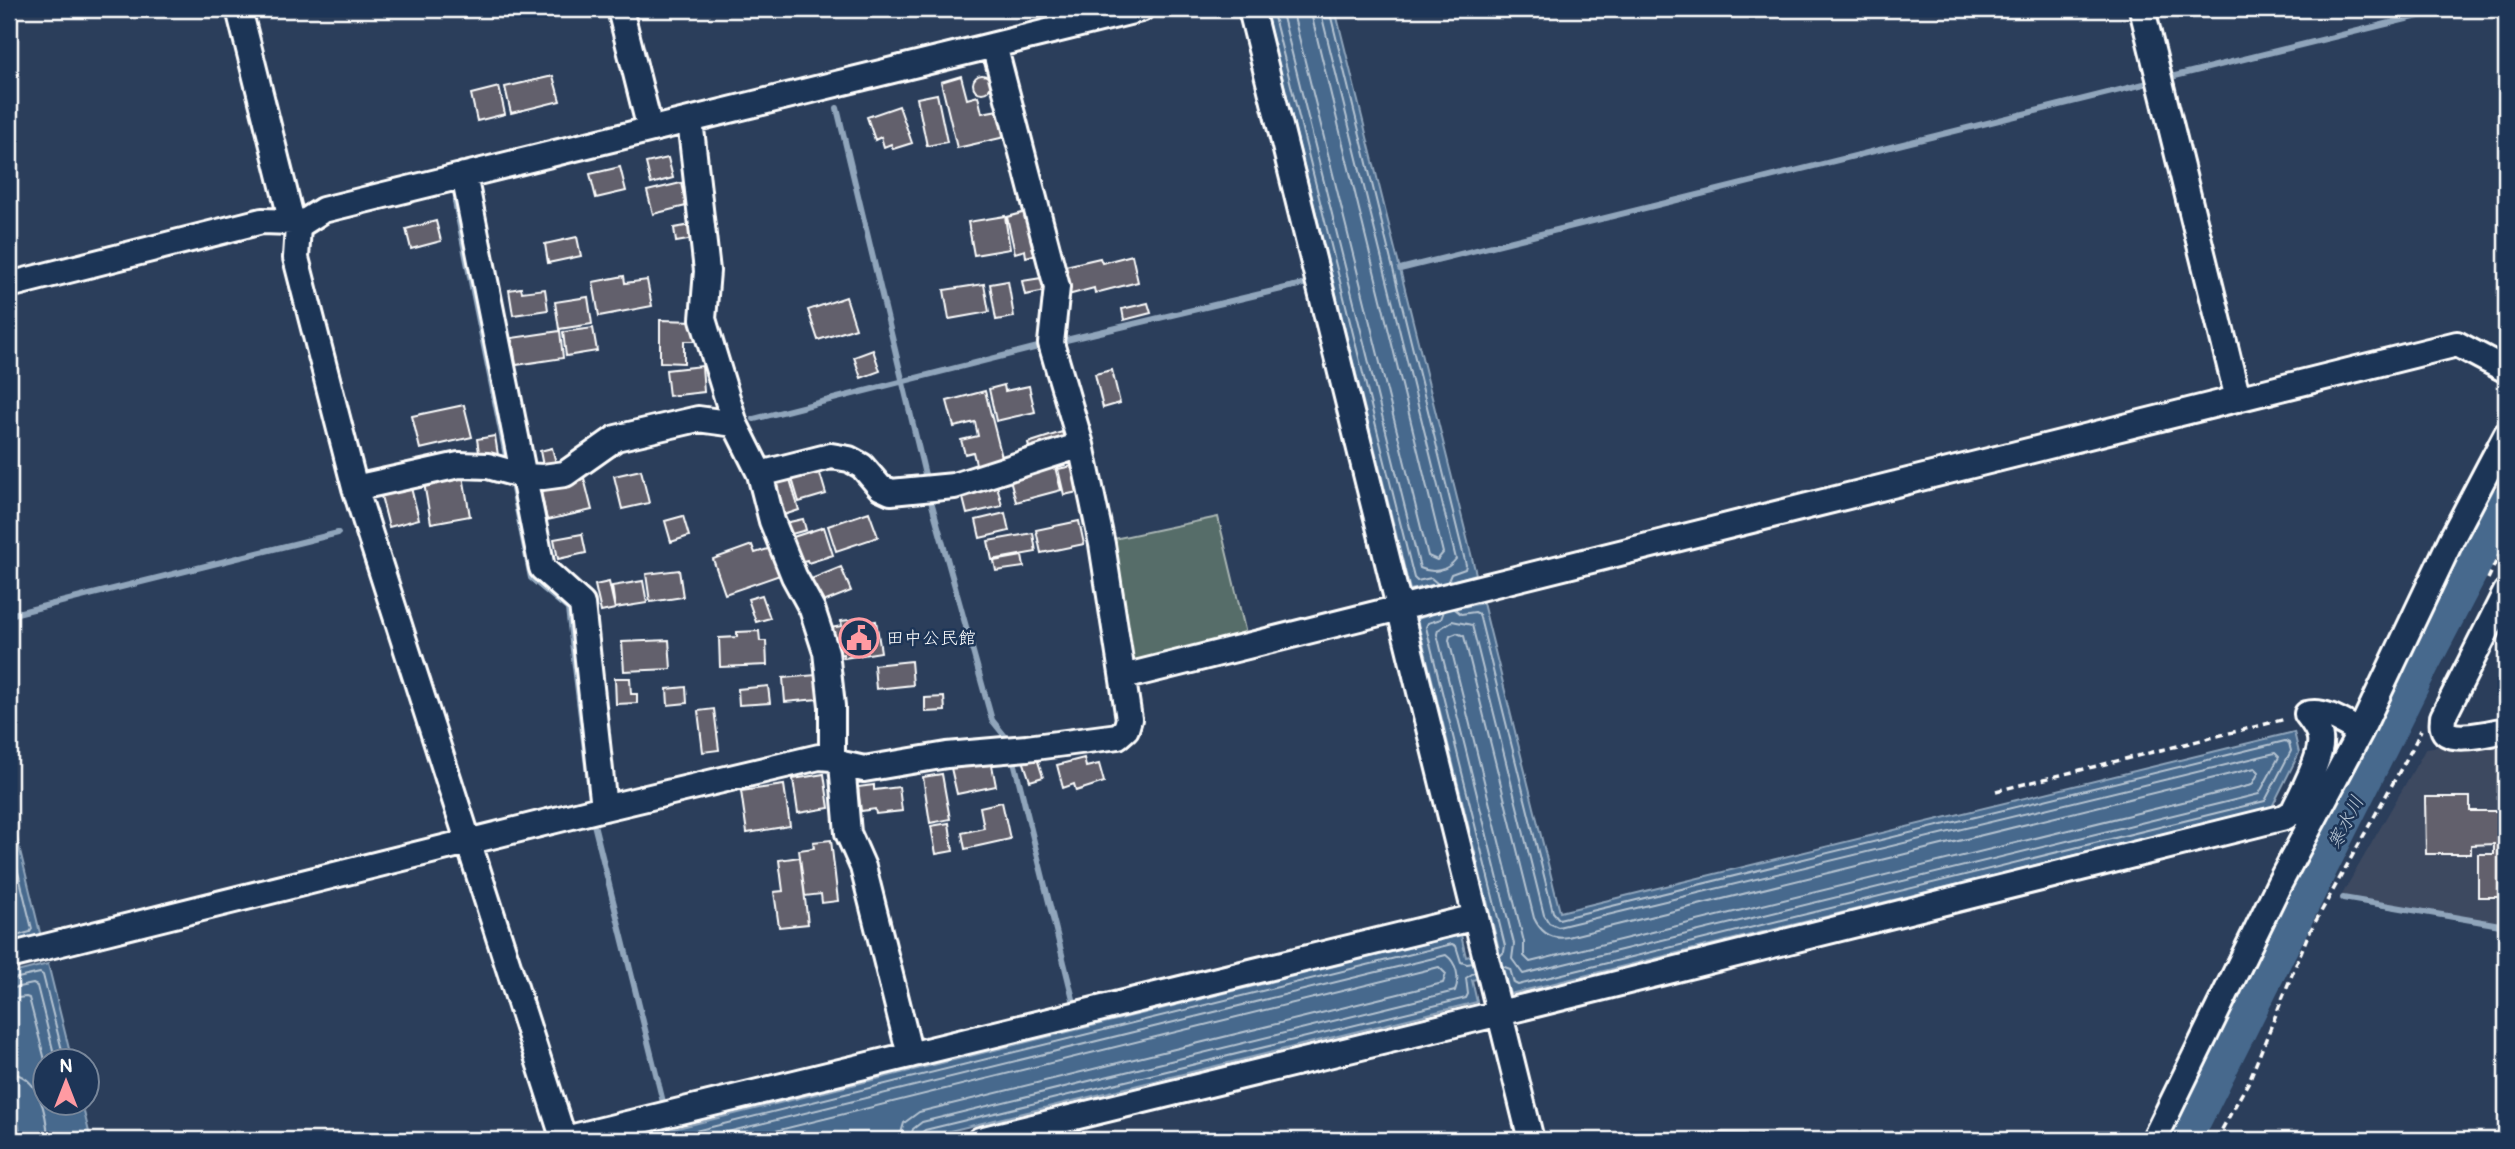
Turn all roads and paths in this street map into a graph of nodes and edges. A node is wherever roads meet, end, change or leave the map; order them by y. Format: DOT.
graph roads {
  1 [pos="239,9"];
  2 [pos="620,9"];
  3 [pos="1141,9"];
  4 [pos="1251,9"];
  5 [pos="2142,9"];
  6 [pos="994,45"];
  7 [pos="690,120"];
  8 [pos="650,130"];
  9 [pos="464,175"];
  10 [pos="295,224"];
  11 [pos="9,285"];
  12 [pos="2506,370"];
  13 [pos="2238,399"];
  14 [pos="736,424"];
  15 [pos="2506,435"];
  16 [pos="1081,445"];
  17 [pos="760,474"];
  18 [pos="523,476"];
  19 [pos="355,488"];
  20 [pos="2506,540"];
  21 [pos="2496,589"];
  22 [pos="1398,608"];
  23 [pos="1122,677"];
  24 [pos="2307,713"];
  25 [pos="2423,726"];
  26 [pos="2506,730"];
  27 [pos="2360,732"];
  28 [pos="837,761"];
  29 [pos="1996,792"];
  30 [pos="604,807"];
  31 [pos="467,842"];
  32 [pos="1476,917"];
  33 [pos="9,956"];
  34 [pos="1500,1013"];
  35 [pos="910,1055"];
  36 [pos="563,1140"];
  37 [pos="980,1140"];
  38 [pos="1531,1140"];
  39 [pos="2154,1140"];
  40 [pos="2216,1140"];
  1 -- 10 [label="street"];
  2 -- 8 [label="street"];
  3 -- 6 [label="street"];
  4 -- 22 [label="street"];
  5 -- 13 [label="street"];
  6 -- 7 [label="street"];
  6 -- 16 [label="street"];
  7 -- 8 [label="street"];
  7 -- 14 [label="street"];
  8 -- 9 [label="street"];
  9 -- 10 [label="street"];
  9 -- 18 [label="street"];
  10 -- 11 [label="street"];
  10 -- 19 [label="street"];
  12 -- 13 [label="street"];
  13 -- 22 [label="street"];
  14 -- 17 [label="street"];
  14 -- 18 [label="street"];
  15 -- 27 [label="street"];
  16 -- 17 [label="street"];
  16 -- 23 [label="street"];
  17 -- 28 [label="street"];
  18 -- 19 [label="street"];
  18 -- 30 [label="street"];
  19 -- 31 [label="street"];
  20 -- 21 [label="path"];
  21 -- 26 [label="street"];
  22 -- 23 [label="street"];
  22 -- 32 [label="street"];
  23 -- 28 [label="street"];
  24 -- 27 [label="street"];
  24 -- 29 [label="path"];
  24 -- 34 [label="street"];
  25 -- 40 [label="path"];
  27 -- 39 [label="street"];
  28 -- 30 [label="street"];
  28 -- 35 [label="street"];
  30 -- 31 [label="street"];
  31 -- 33 [label="street"];
  31 -- 36 [label="street"];
  32 -- 34 [label="street"];
  32 -- 35 [label="street"];
  34 -- 37 [label="street"];
  34 -- 38 [label="street"];
  35 -- 36 [label="street"];
}
